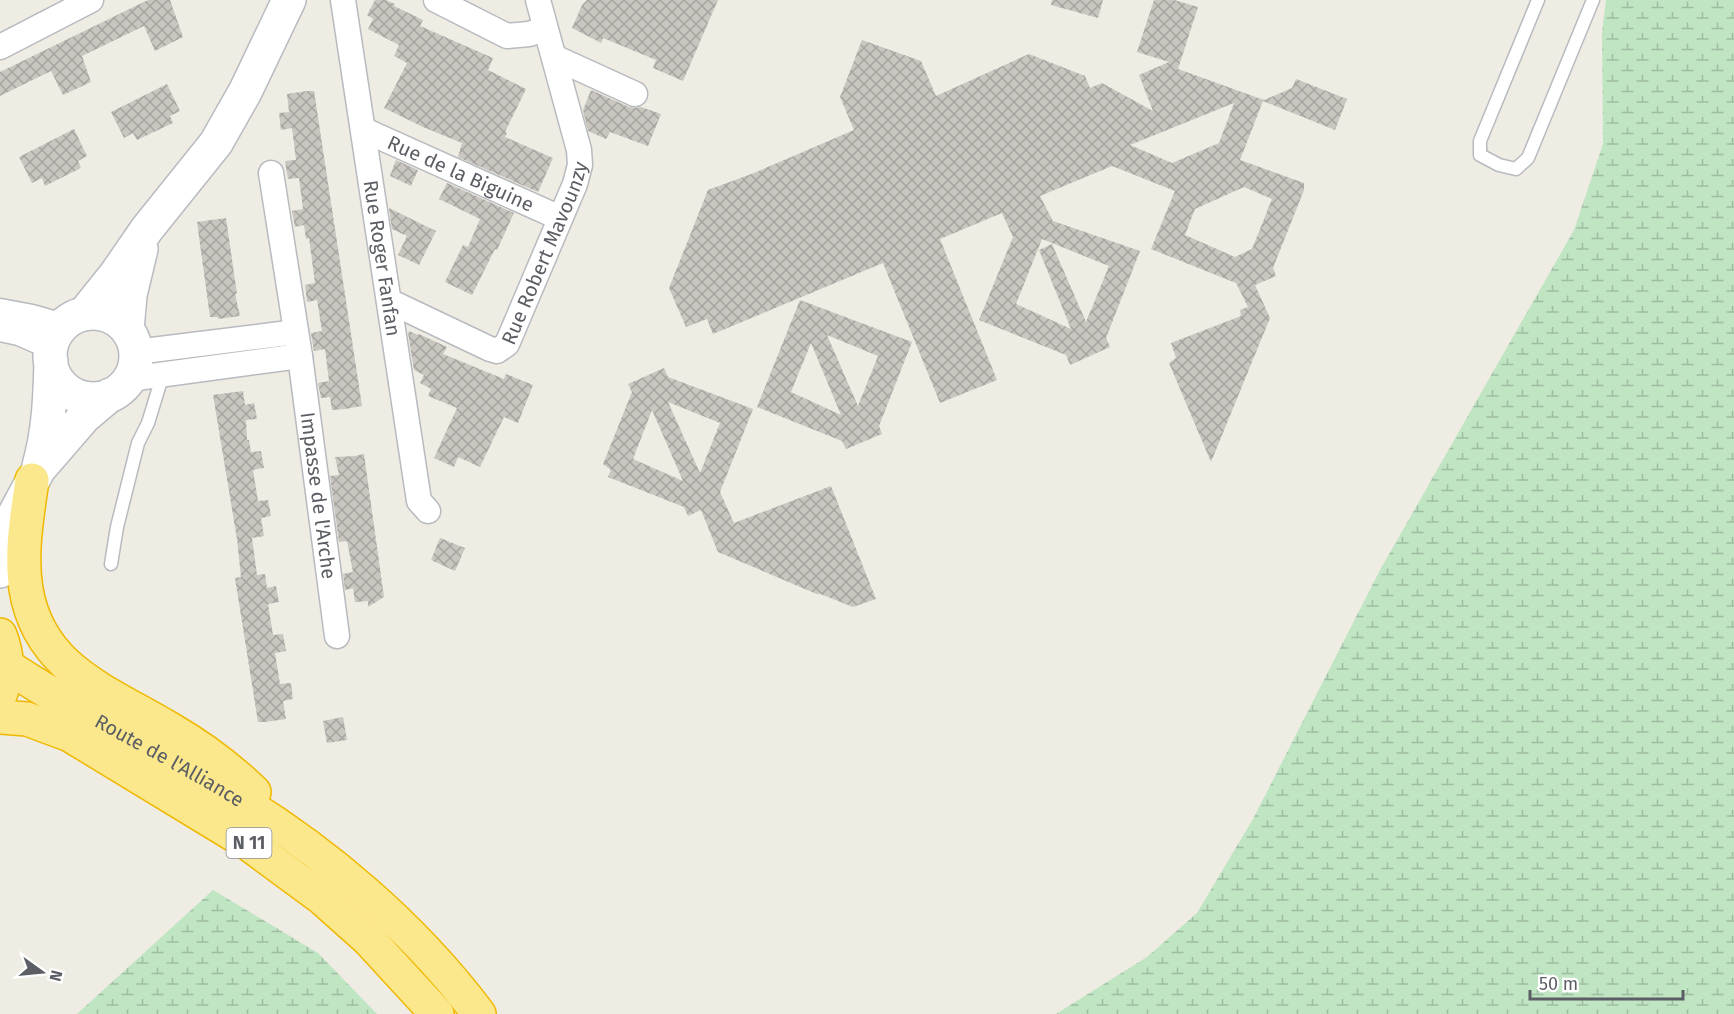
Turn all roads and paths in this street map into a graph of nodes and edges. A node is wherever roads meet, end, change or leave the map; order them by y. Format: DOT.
graph roads {
  1 [pos="91,0"];
  2 [pos="289,0"];
  3 [pos="343,0"];
  4 [pos="436,0"];
  5 [pos="538,0"];
  6 [pos="1538,0"];
  7 [pos="1593,0"];
  8 [pos="545,28"];
  9 [pos="0,47"];
  10 [pos="554,57"];
  11 [pos="635,94"];
  12 [pos="364,129"];
  13 [pos="271,172"];
  14 [pos="560,218"];
  15 [pos="147,229"];
  16 [pos="389,302"];
  17 [pos="1,318"];
  18 [pos="62,337"];
  19 [pos="298,344"];
  20 [pos="175,347"];
  21 [pos="125,364"];
  22 [pos="167,373"];
  23 [pos="35,475"];
  24 [pos="429,512"];
  25 [pos="6,527"];
  26 [pos="111,564"];
  27 [pos="0,571"];
  28 [pos="0,635"];
  29 [pos="337,636"];
  30 [pos="4,680"];
  31 [pos="0,717"];
  32 [pos="297,839"];
  33 [pos="437,1014"];
  34 [pos="479,1014"];
  1 -- 9 [label="street"];
  2 -- 15 [label="main road"];
  3 -- 12 [label="street, Rue Roger Fanfan"];
  4 -- 8 [label="street"];
  5 -- 8 [label="street, Rue Robert Mavounzy"];
  6 -- 7 [label="lane"];
  8 -- 10 [label="street, Rue Robert Mavounzy"];
  10 -- 11 [label="street"];
  10 -- 14 [label="street, Rue Robert Mavounzy"];
  12 -- 14 [label="street, Rue de la Biguine"];
  12 -- 16 [label="street, Rue Roger Fanfan"];
  13 -- 19 [label="street, Impasse de l'Arche"];
  14 -- 16 [label="street, Rue Robert Mavounzy"];
  15 -- 18 [label="main road"];
  15 -- 21 [label="main road"];
  16 -- 24 [label="street, Rue Roger Fanfan"];
  17 -- 18 [label="street"];
  18 -- 21 [label="main road"];
  18 -- 21 [label="main road"];
  18 -- 23 [label="main road"];
  19 -- 20 [label="street"];
  19 -- 22 [label="street"];
  19 -- 29 [label="street, Impasse de l'Arche"];
  20 -- 21 [label="street"];
  20 -- 22 [label="street"];
  21 -- 22 [label="street"];
  21 -- 23 [label="main road"];
  22 -- 26 [label="lane"];
  23 -- 25 [label="main road"];
  23 -- 32 [label="highway"];
  25 -- 27 [label="main road"];
  28 -- 30 [label="highway"];
  30 -- 32 [label="highway, Route de l'Alliance / N 11"];
  31 -- 33 [label="highway, Route de l'Alliance / N 11"];
  32 -- 34 [label="highway, Route de l'Alliance / N 11"];
}
